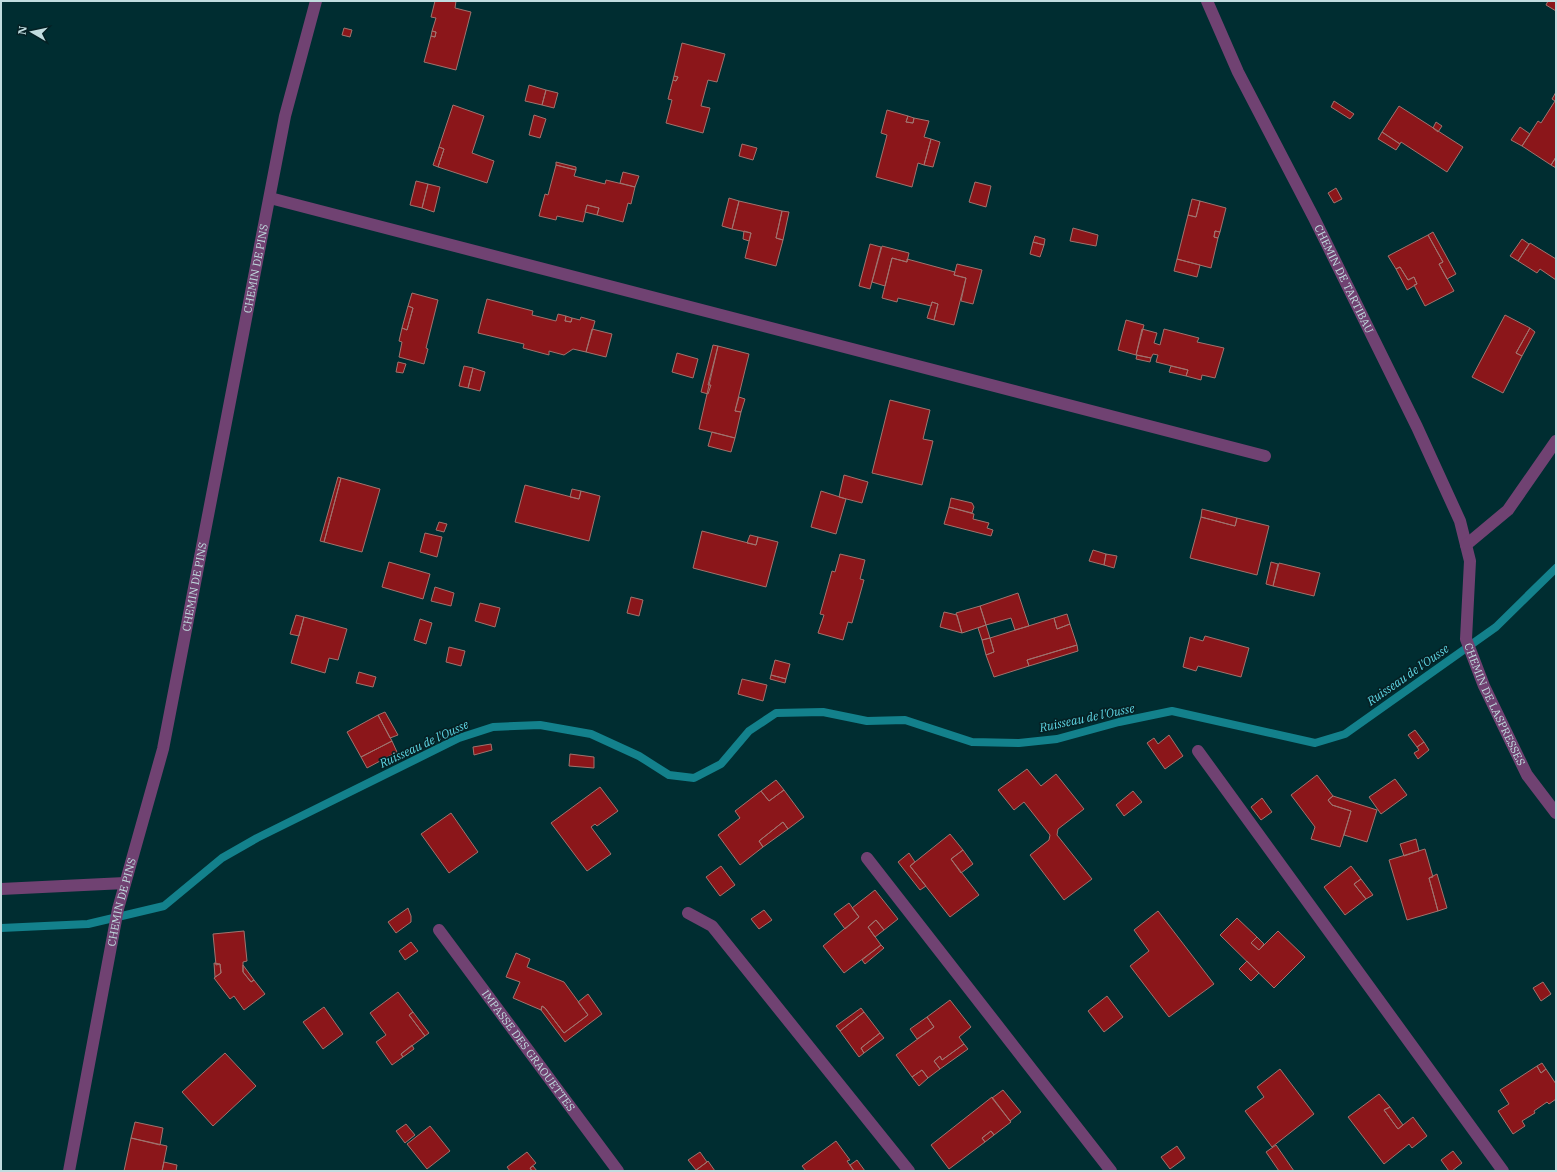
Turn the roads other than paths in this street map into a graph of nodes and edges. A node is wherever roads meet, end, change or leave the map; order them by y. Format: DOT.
graph roads {
  1 [pos="316,1"];
  2 [pos="1207,1"];
  3 [pos="270,198"];
  4 [pos="1556,441"];
  5 [pos="1265,456"];
  6 [pos="1466,545"];
  7 [pos="1470,561"];
  8 [pos="1198,751"];
  9 [pos="1556,813"];
  10 [pos="868,858"];
  11 [pos="125,883"];
  12 [pos="1,889"];
  13 [pos="688,913"];
  14 [pos="439,930"];
  15 [pos="69,1171"];
  16 [pos="618,1171"];
  17 [pos="909,1171"];
  18 [pos="1111,1171"];
  19 [pos="1504,1171"];
  1 -- 3 [label="street, CHEMIN DE PINS"];
  2 -- 6 [label="street, CHEMIN DE TARTIBAU"];
  3 -- 5 [label="street"];
  3 -- 11 [label="street, CHEMIN DE PINS"];
  4 -- 6 [label="street"];
  6 -- 7 [label="street, CHEMIN DE TARTIBAU"];
  7 -- 9 [label="street, CHEMIN DE LASPRESSES"];
  8 -- 19 [label="street"];
  10 -- 18 [label="street"];
  11 -- 12 [label="street"];
  11 -- 15 [label="street, CHEMIN DE PINS"];
  13 -- 17 [label="street"];
  14 -- 16 [label="street, IMPASSE DES GRAOUETTES"];
}
